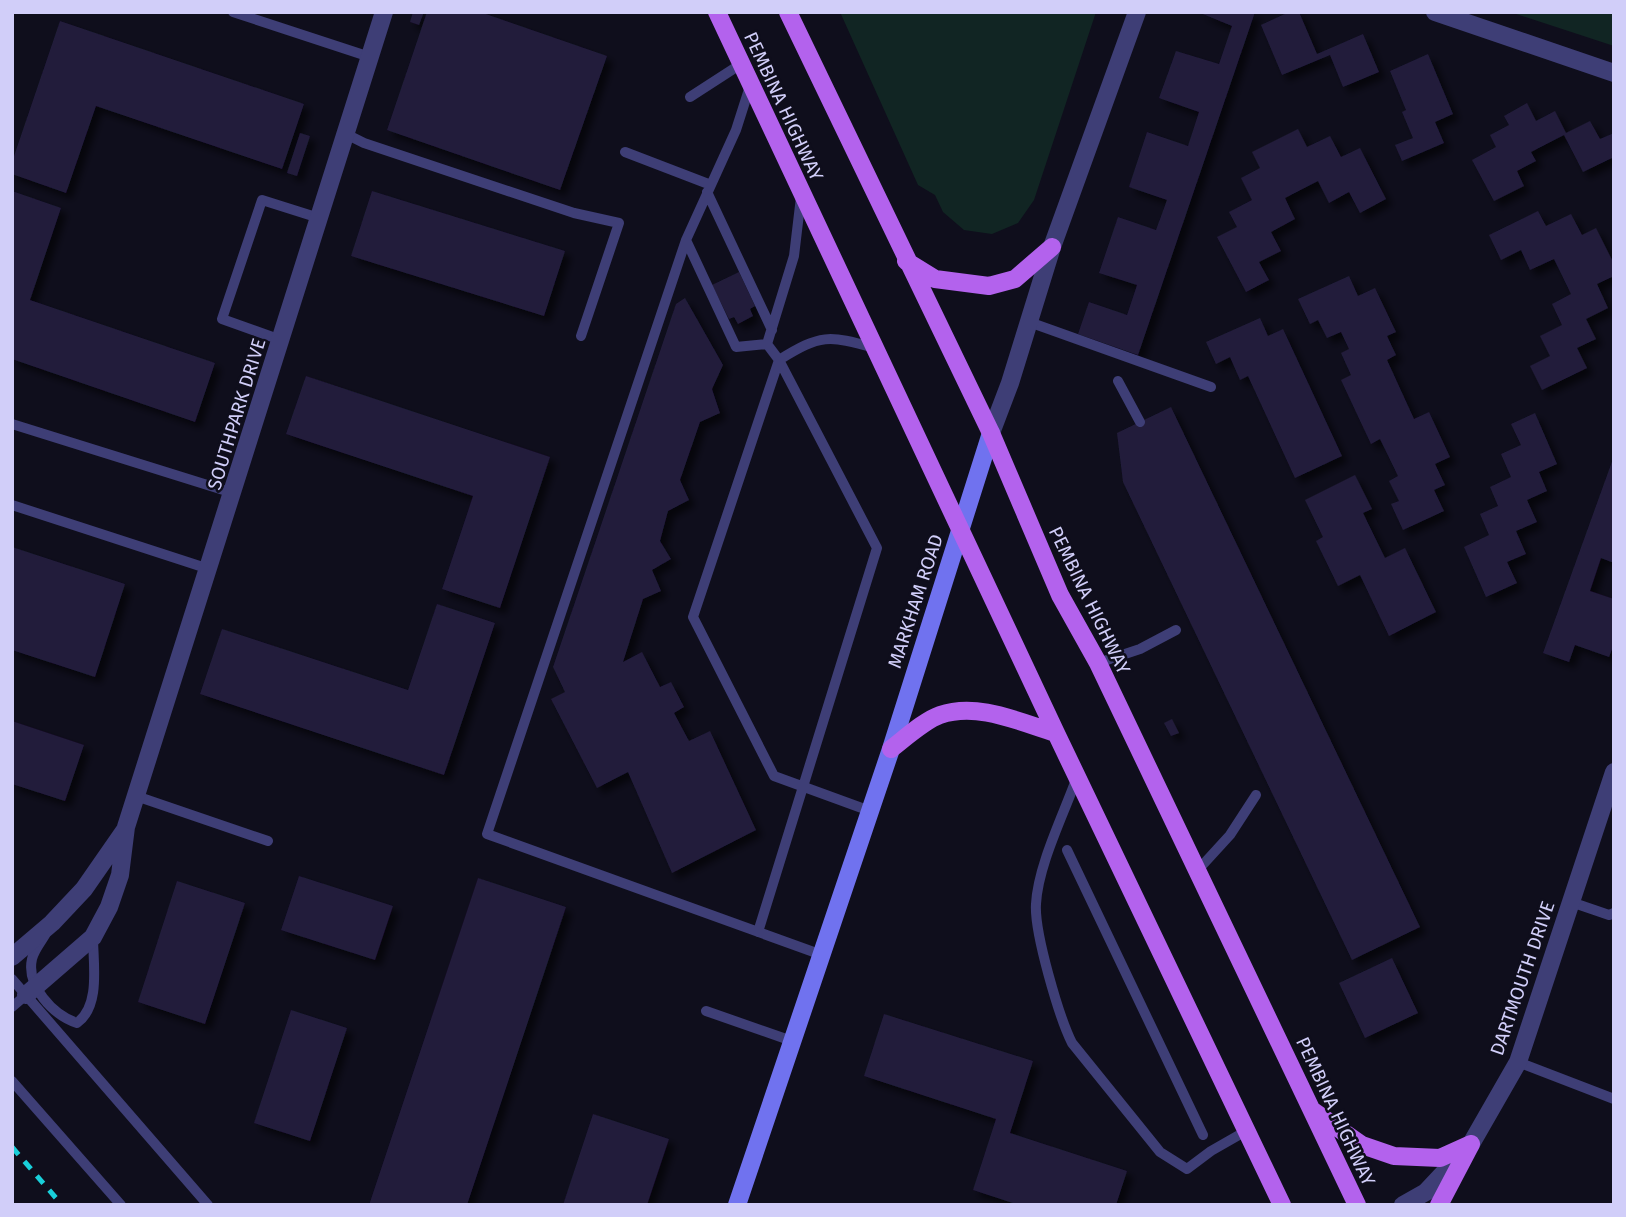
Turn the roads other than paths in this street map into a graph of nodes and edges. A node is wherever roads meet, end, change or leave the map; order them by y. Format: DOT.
graph roads {
  1 [pos="233,12"];
  2 [pos="384,12"];
  3 [pos="717,12"];
  4 [pos="788,12"];
  5 [pos="1137,12"];
  6 [pos="1434,12"];
  7 [pos="370,57"];
  8 [pos="741,64"];
  9 [pos="1614,73"];
  10 [pos="751,83"];
  11 [pos="690,97"];
  12 [pos="346,134"];
  13 [pos="625,152"];
  14 [pos="709,188"];
  15 [pos="802,194"];
  16 [pos="319,218"];
  17 [pos="686,240"];
  18 [pos="1052,247"];
  19 [pos="906,261"];
  20 [pos="1029,321"];
  21 [pos="772,330"];
  22 [pos="581,337"];
  23 [pos="281,340"];
  24 [pos="767,344"];
  25 [pos="876,348"];
  26 [pos="779,360"];
  27 [pos="1118,381"];
  28 [pos="1211,387"];
  29 [pos="1140,422"];
  30 [pos="12,424"];
  31 [pos="991,433"];
  32 [pos="233,493"];
  33 [pos="12,505"];
  34 [pos="960,530"];
  35 [pos="209,569"];
  36 [pos="1176,630"];
  37 [pos="1098,663"];
  38 [pos="1056,733"];
  39 [pos="891,749"];
  40 [pos="1614,772"];
  41 [pos="1077,777"];
  42 [pos="803,786"];
  43 [pos="1256,795"];
  44 [pos="136,796"];
  45 [pos="870,811"];
  46 [pos="127,827"];
  47 [pos="268,841"];
  48 [pos="1067,850"];
  49 [pos="1198,870"];
  50 [pos="1571,902"];
  51 [pos="1612,917"];
  52 [pos="52,923"];
  53 [pos="758,932"];
  54 [pos="93,937"];
  55 [pos="822,955"];
  56 [pos="12,957"];
  57 [pos="12,979"];
  58 [pos="31,991"];
  59 [pos="12,1007"];
  60 [pos="706,1011"];
  61 [pos="792,1041"];
  62 [pos="1518,1062"];
  63 [pos="12,1081"];
  64 [pos="1614,1099"];
  65 [pos="1312,1109"];
  66 [pos="1245,1131"];
  67 [pos="1203,1135"];
  68 [pos="1471,1144"];
  69 [pos="121,1205"];
  70 [pos="208,1205"];
  71 [pos="737,1205"];
  72 [pos="1282,1205"];
  73 [pos="1357,1205"];
  74 [pos="1403,1205"];
  75 [pos="1438,1205"];
  1 -- 7 [label="lane"];
  2 -- 7 [label="street, SOUTHPARK DRIVE"];
  3 -- 8 [label="main road, PEMBINA HIGHWAY"];
  4 -- 19 [label="main road, PEMBINA HIGHWAY"];
  5 -- 18 [label="street, MARKHAM ROAD"];
  6 -- 9 [label="street"];
  7 -- 12 [label="street, SOUTHPARK DRIVE"];
  8 -- 10 [label="main road, PEMBINA HIGHWAY"];
  8 -- 11 [label="lane"];
  10 -- 14 [label="lane"];
  10 -- 15 [label="main road, PEMBINA HIGHWAY"];
  12 -- 16 [label="street, SOUTHPARK DRIVE"];
  12 -- 22 [label="lane"];
  13 -- 14 [label="lane"];
  14 -- 17 [label="lane"];
  14 -- 21 [label="lane"];
  15 -- 21 [label="lane"];
  15 -- 25 [label="main road, PEMBINA HIGHWAY"];
  16 -- 23 [label="street, SOUTHPARK DRIVE"];
  16 -- 23 [label="lane"];
  17 -- 24 [label="lane"];
  17 -- 53 [label="lane"];
  18 -- 19 [label="main road"];
  18 -- 20 [label="street, MARKHAM ROAD"];
  19 -- 31 [label="main road, PEMBINA HIGHWAY"];
  20 -- 28 [label="lane"];
  20 -- 31 [label="street, MARKHAM ROAD"];
  21 -- 24 [label="lane"];
  23 -- 32 [label="street, SOUTHPARK DRIVE"];
  24 -- 26 [label="lane"];
  25 -- 26 [label="lane"];
  25 -- 34 [label="main road, PEMBINA HIGHWAY"];
  26 -- 42 [label="lane"];
  26 -- 42 [label="lane"];
  27 -- 29 [label="lane"];
  30 -- 32 [label="lane"];
  31 -- 34 [label="street, MARKHAM ROAD"];
  31 -- 37 [label="main road, PEMBINA HIGHWAY"];
  32 -- 35 [label="street, SOUTHPARK DRIVE"];
  33 -- 35 [label="lane"];
  34 -- 38 [label="main road, PEMBINA HIGHWAY"];
  34 -- 39 [label="street, MARKHAM ROAD"];
  35 -- 44 [label="street, SOUTHPARK DRIVE"];
  36 -- 37 [label="lane"];
  37 -- 49 [label="main road, PEMBINA HIGHWAY"];
  38 -- 39 [label="main road"];
  38 -- 41 [label="main road, PEMBINA HIGHWAY"];
  39 -- 45 [label="street, MARKHAM ROAD"];
  40 -- 50 [label="street, DARTMOUTH DRIVE"];
  41 -- 66 [label="main road, PEMBINA HIGHWAY"];
  41 -- 66 [label="lane"];
  42 -- 45 [label="lane"];
  42 -- 53 [label="lane"];
  43 -- 49 [label="lane"];
  44 -- 46 [label="street, SOUTHPARK DRIVE"];
  44 -- 47 [label="lane"];
  45 -- 55 [label="street, MARKHAM ROAD"];
  46 -- 52 [label="street, SOUTHPARK DRIVE"];
  46 -- 54 [label="street, SOUTHPARK DRIVE"];
  48 -- 67 [label="lane"];
  49 -- 65 [label="main road, PEMBINA HIGHWAY"];
  50 -- 51 [label="lane"];
  50 -- 62 [label="street, DARTMOUTH DRIVE"];
  52 -- 56 [label="street, SOUTHPARK DRIVE"];
  52 -- 58 [label="lane"];
  53 -- 55 [label="lane"];
  54 -- 58 [label="street, SOUTHPARK DRIVE"];
  54 -- 58 [label="lane"];
  55 -- 61 [label="street, MARKHAM ROAD"];
  57 -- 58 [label="lane"];
  58 -- 59 [label="lane, SOUTHPARK DRIVE"];
  58 -- 70 [label="lane"];
  60 -- 61 [label="lane"];
  61 -- 71 [label="street, MARKHAM ROAD"];
  62 -- 64 [label="lane"];
  62 -- 68 [label="street, DARTMOUTH DRIVE"];
  63 -- 69 [label="lane"];
  65 -- 68 [label="main road"];
  65 -- 73 [label="main road, PEMBINA HIGHWAY"];
  66 -- 72 [label="main road, PEMBINA HIGHWAY"];
  68 -- 74 [label="street, DARTMOUTH DRIVE"];
  68 -- 75 [label="main road"];
}
